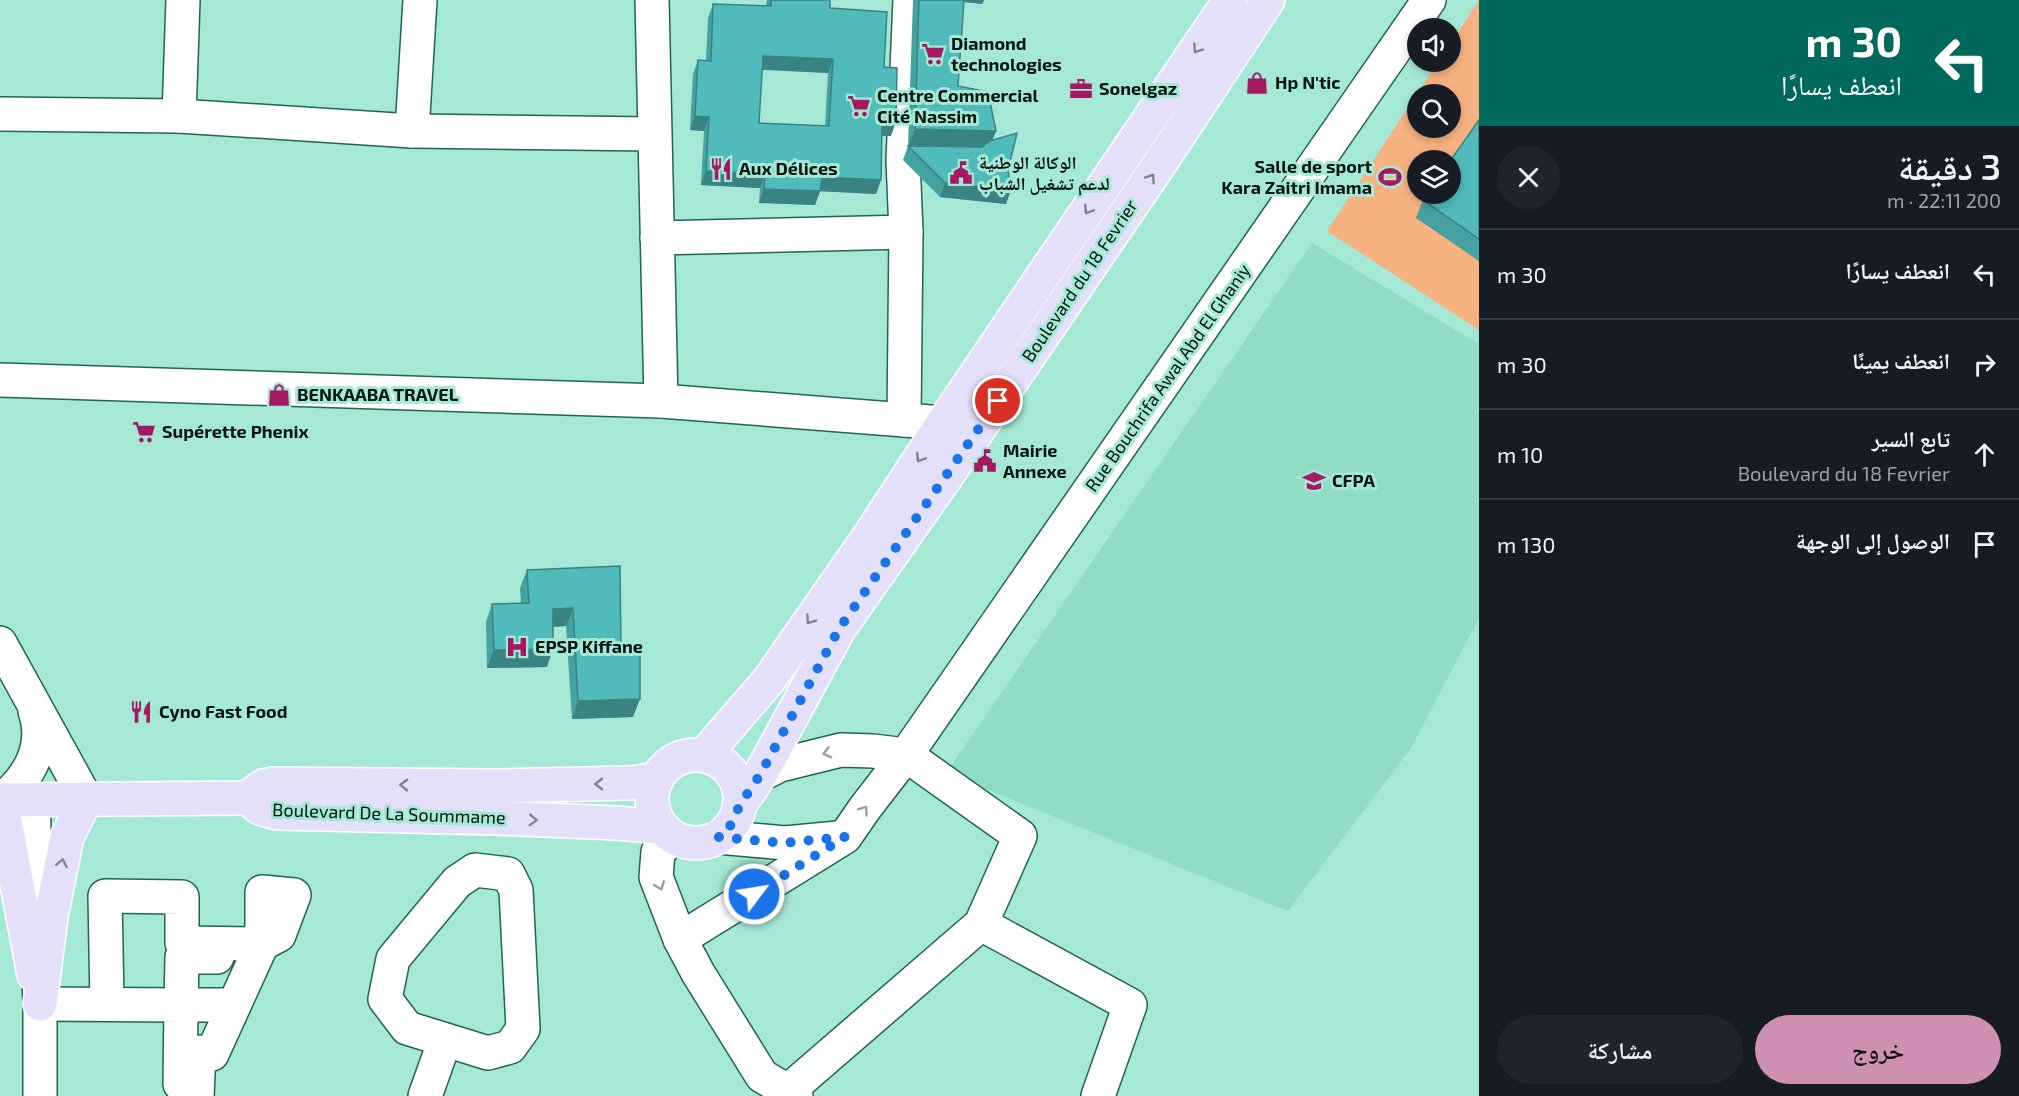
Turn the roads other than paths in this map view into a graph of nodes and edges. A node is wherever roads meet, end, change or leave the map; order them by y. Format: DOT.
graph roads {
  1 [pos="183,0"];
  2 [pos="420,0"];
  3 [pos="652,0"];
  4 [pos="909,0"];
  5 [pos="1230,0"];
  6 [pos="1268,0"];
  7 [pos="1429,0"];
  8 [pos="0,114"];
  9 [pos="179,116"];
  10 [pos="412,131"];
  11 [pos="654,134"];
  12 [pos="906,232"];
  13 [pos="657,238"];
  14 [pos="0,380"];
  15 [pos="661,401"];
  16 [pos="904,420"];
  17 [pos="943,423"];
  18 [pos="0,643"];
  19 [pos="31,701"];
  20 [pos="698,755"];
  21 [pos="906,755"];
  22 [pos="760,775"];
  23 [pos="657,779"];
  24 [pos="247,798"];
  25 [pos="11,800"];
  26 [pos="86,800"];
  27 [pos="739,806"];
  28 [pos="667,832"];
  29 [pos="718,837"];
  30 [pos="845,837"];
  31 [pos="981,924"];
  32 [pos="680,939"];
  33 [pos="258,951"];
  34 [pos="40,1004"];
  35 [pos="107,1005"];
  36 [pos="181,1005"];
  37 [pos="233,1005"];
  38 [pos="445,1040"];
  39 [pos="792,1094"];
  40 [pos="40,1096"];
  41 [pos="192,1096"];
  42 [pos="197,1096"];
  43 [pos="425,1096"];
  44 [pos="1098,1096"];
  1 -- 9 [label="street"];
  2 -- 10 [label="street"];
  3 -- 11 [label="street"];
  4 -- 12 [label="street"];
  5 -- 17 [label="main road, Boulevard du 18 Fevrier, one-way"];
  22 -- 6 [label="main road, Boulevard du 18 Fevrier, one-way"];
  7 -- 21 [label="street, Rue Bouchrifa Awal Abd El Ghaniy"];
  8 -- 9 [label="street"];
  9 -- 10 [label="street"];
  10 -- 11 [label="street"];
  11 -- 13 [label="street"];
  12 -- 13 [label="street"];
  12 -- 16 [label="street"];
  13 -- 15 [label="street"];
  14 -- 15 [label="street"];
  15 -- 16 [label="street"];
  16 -- 17 [label="street"];
  17 -- 20 [label="main road, Boulevard du 18 Fevrier, one-way"];
  18 -- 19 [label="street"];
  19 -- 25 [label="street"];
  19 -- 26 [label="street"];
  20 -- 23 [label="main road"];
  20 -- 27 [label="main road"];
  21 -- 22 [label="street, one-way"];
  30 -- 21 [label="street, Rue Bouchrifa Awal Abd El Ghaniy, one-way"];
  21 -- 31 [label="street"];
  22 -- 27 [label="main road, Boulevard du 18 Fevrier"];
  23 -- 24 [label="main road, Boulevard De La Soummame, one-way"];
  23 -- 28 [label="main road"];
  24 -- 26 [label="main road, Boulevard De La Soummame"];
  24 -- 28 [label="main road, Boulevard De La Soummame, one-way"];
  25 -- 26 [label="main road, Boulevard De La Soummame"];
  25 -- 34 [label="main road"];
  34 -- 26 [label="main road, one-way"];
  27 -- 29 [label="main road"];
  28 -- 29 [label="main road"];
  28 -- 32 [label="street, one-way"];
  29 -- 30 [label="street"];
  30 -- 32 [label="street"];
  31 -- 39 [label="street"];
  31 -- 44 [label="street"];
  32 -- 39 [label="street"];
  33 -- 35 [label="street"];
  33 -- 36 [label="street"];
  33 -- 37 [label="street"];
  34 -- 35 [label="street"];
  34 -- 40 [label="street"];
  35 -- 36 [label="street"];
  36 -- 37 [label="street"];
  36 -- 41 [label="street"];
  37 -- 42 [label="street"];
  38 -- 38 [label="street"];
  38 -- 43 [label="street"];
}
